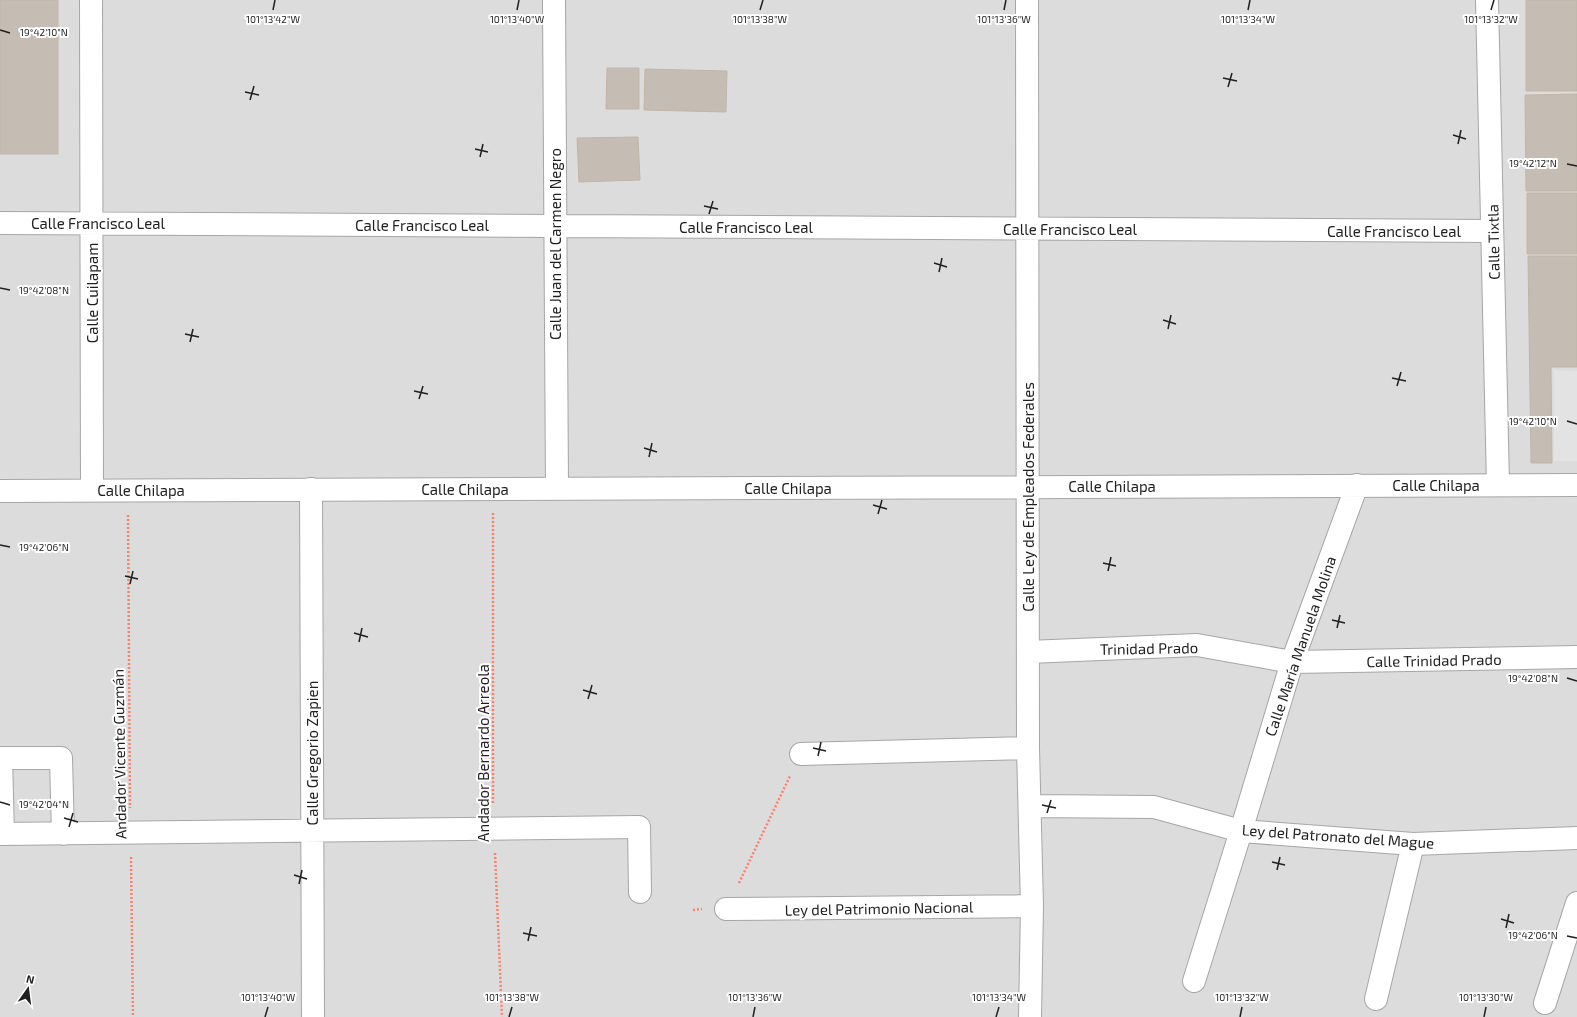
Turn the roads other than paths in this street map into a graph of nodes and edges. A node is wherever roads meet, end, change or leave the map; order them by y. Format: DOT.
graph roads {
  1 [pos="92,0"];
  2 [pos="554,0"];
  3 [pos="1027,0"];
  4 [pos="1487,0"];
  5 [pos="0,222"];
  6 [pos="92,223"];
  7 [pos="555,226"];
  8 [pos="1028,229"];
  9 [pos="1492,232"];
  10 [pos="1577,484"];
  11 [pos="1357,485"];
  12 [pos="1498,485"];
  13 [pos="1028,487"];
  14 [pos="311,489"];
  15 [pos="557,489"];
  16 [pos="92,490"];
  17 [pos="0,491"];
  18 [pos="1028,652"];
  19 [pos="1577,657"];
  20 [pos="1292,662"];
  21 [pos="801,754"];
  22 [pos="1028,757"];
  23 [pos="1030,806"];
  24 [pos="312,831"];
  25 [pos="1241,831"];
  26 [pos="1,834"];
  27 [pos="63,834"];
  28 [pos="1577,838"];
  29 [pos="1413,844"];
  30 [pos="640,892"];
  31 [pos="1577,903"];
  32 [pos="1032,906"];
  33 [pos="726,909"];
  34 [pos="1194,981"];
  35 [pos="1376,999"];
  36 [pos="1545,1003"];
  37 [pos="313,1017"];
  38 [pos="1030,1017"];
  1 -- 6 [label="street, Calle Cuilapam"];
  2 -- 7 [label="street, Calle Juan del Carmen Negro"];
  3 -- 8 [label="street, Calle Ley de Empleados Federales"];
  4 -- 9 [label="street, Calle Tixtla"];
  5 -- 6 [label="street, Calle Francisco Leal"];
  6 -- 7 [label="street, Calle Francisco Leal"];
  6 -- 16 [label="street, Calle Cuilapam"];
  7 -- 8 [label="street, Calle Francisco Leal"];
  7 -- 15 [label="street, Calle Juan del Carmen Negro"];
  8 -- 9 [label="street, Calle Francisco Leal"];
  8 -- 13 [label="street, Calle Ley de Empleados Federales"];
  9 -- 12 [label="street, Calle Tixtla"];
  10 -- 12 [label="street, Calle Chilapa"];
  11 -- 12 [label="street, Calle Chilapa"];
  11 -- 13 [label="street, Calle Chilapa"];
  11 -- 20 [label="street, Calle María Manuela Molina"];
  13 -- 15 [label="street, Calle Chilapa"];
  13 -- 18 [label="street, Calle Ley de Empleados Federales"];
  14 -- 15 [label="street, Calle Chilapa"];
  14 -- 16 [label="street, Calle Chilapa"];
  14 -- 24 [label="street, Calle Gregorio Zapien"];
  16 -- 17 [label="street, Calle Chilapa"];
  18 -- 20 [label="street, Trinidad Prado"];
  18 -- 22 [label="street, Calle Ley de Empleados Federales"];
  19 -- 20 [label="street, Calle Trinidad Prado"];
  20 -- 25 [label="street, Calle María Manuela Molina"];
  21 -- 22 [label="street"];
  22 -- 23 [label="street, Calle Ley de Empleados Federales"];
  23 -- 25 [label="street, Ley del Patronato del Mague"];
  23 -- 32 [label="street, Calle Ley de Empleados Federales"];
  24 -- 27 [label="street"];
  24 -- 30 [label="street"];
  24 -- 37 [label="street, Calle Gregorio Zapien"];
  25 -- 29 [label="street, Ley del Patronato del Mague"];
  25 -- 34 [label="street, Calle María Manuela Molina"];
  26 -- 27 [label="street"];
  26 -- 27 [label="street"];
  28 -- 29 [label="street, Ley del Patronato del Mague"];
  29 -- 35 [label="street"];
  31 -- 36 [label="street"];
  32 -- 33 [label="street, Ley del Patrimonio Nacional"];
  32 -- 38 [label="street, Calle Ley de Empleados Federales"];
}
